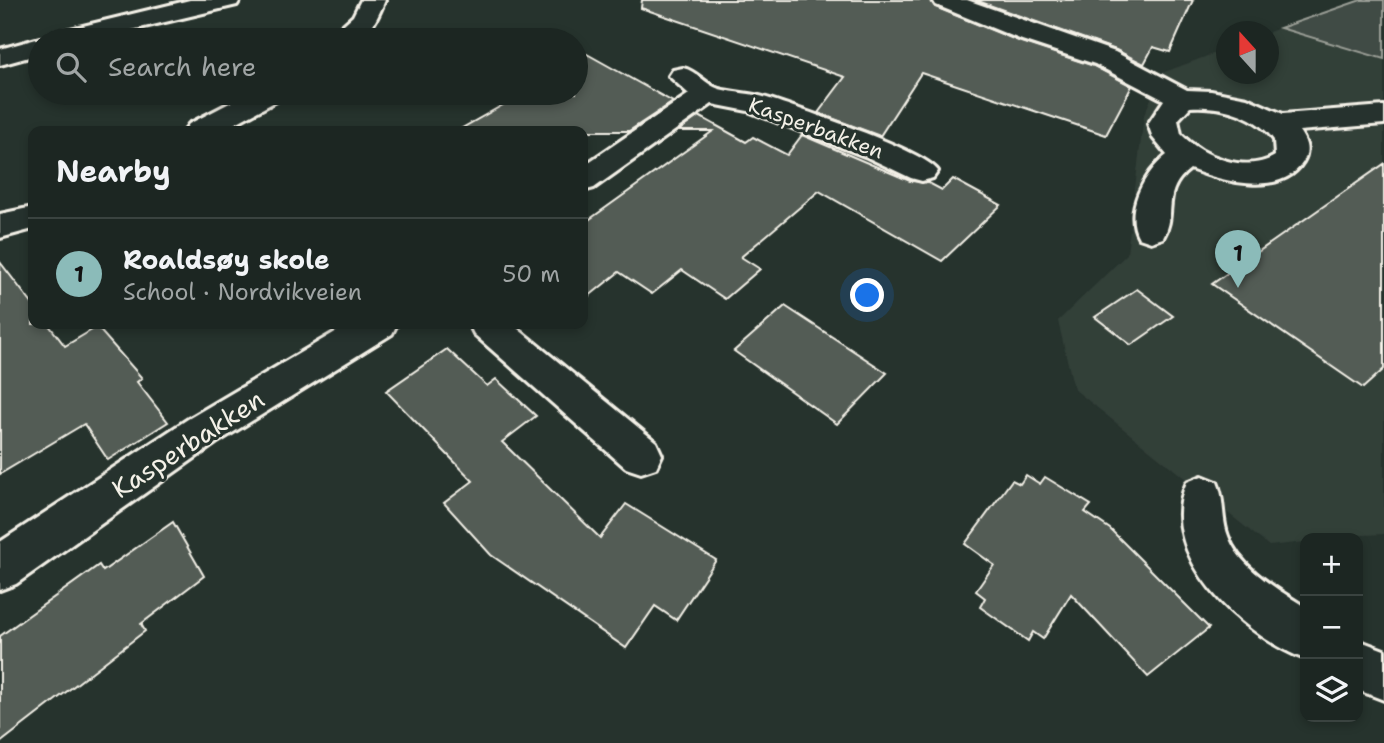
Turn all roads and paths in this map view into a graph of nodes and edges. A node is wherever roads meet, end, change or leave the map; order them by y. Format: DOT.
graph roads {
  1 [pos="228,0"];
  2 [pos="373,0"];
  3 [pos="945,0"];
  4 [pos="167,6"];
  5 [pos="97,28"];
  6 [pos="355,28"];
  7 [pos="28,49"];
  8 [pos="0,57"];
  9 [pos="683,76"];
  10 [pos="707,95"];
  11 [pos="1182,99"];
  12 [pos="248,105"];
  13 [pos="1384,115"];
  14 [pos="1277,124"];
  15 [pos="208,126"];
  16 [pos="1189,156"];
  17 [pos="922,171"];
  18 [pos="588,178"];
  19 [pos="28,219"];
  20 [pos="0,226"];
  21 [pos="1151,230"];
  22 [pos="371,329"];
  23 [pos="493,329"];
  24 [pos="641,455"];
  25 [pos="1202,496"];
  26 [pos="0,568"];
  27 [pos="1300,631"];
  28 [pos="1363,667"];
  29 [pos="1384,676"];
  1 -- 4 [label="street"];
  2 -- 6 [label="street"];
  3 -- 11 [label="street"];
  4 -- 5 [label="street"];
  7 -- 8 [label="street"];
  9 -- 10 [label="street, Kasperbakken"];
  10 -- 17 [label="street, Kasperbakken"];
  10 -- 18 [label="street"];
  11 -- 14 [label="street"];
  11 -- 16 [label="street"];
  12 -- 15 [label="street"];
  13 -- 14 [label="street"];
  14 -- 16 [label="street"];
  16 -- 21 [label="street"];
  19 -- 20 [label="street"];
  22 -- 26 [label="street, Kasperbakken"];
  23 -- 24 [label="street"];
  25 -- 27 [label="street"];
  28 -- 29 [label="street"];
}
